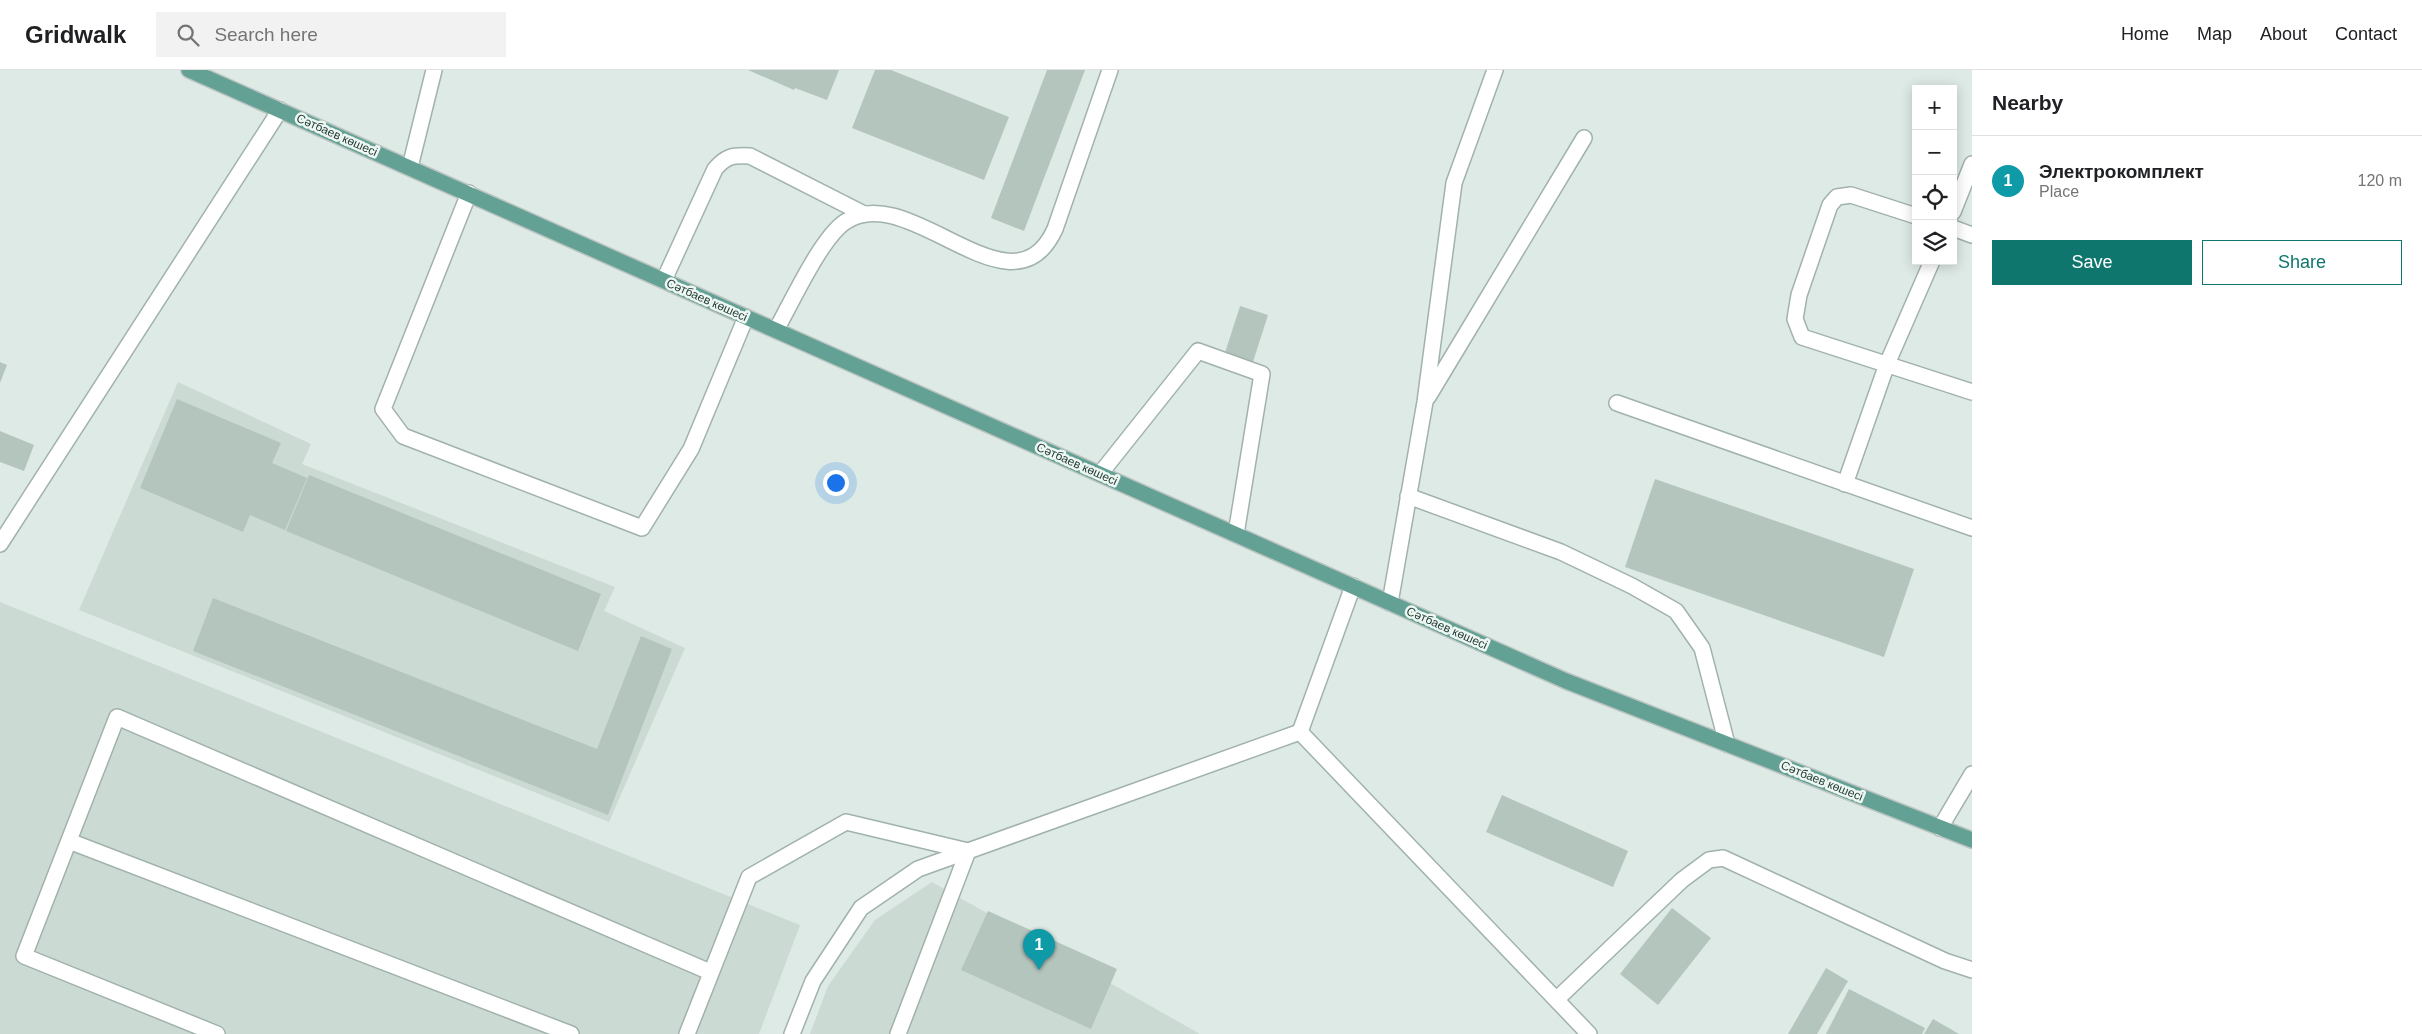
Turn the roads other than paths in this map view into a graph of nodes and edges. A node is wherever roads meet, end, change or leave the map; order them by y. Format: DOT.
graph roads {
  1 [pos="190,70"];
  2 [pos="434,70"];
  3 [pos="1110,70"];
  4 [pos="1495,70"];
  5 [pos="207,72"];
  6 [pos="280,110"];
  7 [pos="1584,138"];
  8 [pos="1972,164"];
  9 [pos="410,167"];
  10 [pos="469,194"];
  11 [pos="1957,202"];
  12 [pos="864,214"];
  13 [pos="1912,215"];
  14 [pos="1957,229"];
  15 [pos="1972,235"];
  16 [pos="1930,265"];
  17 [pos="664,280"];
  18 [pos="746,317"];
  19 [pos="776,330"];
  20 [pos="1887,364"];
  21 [pos="1972,392"];
  22 [pos="1425,402"];
  23 [pos="1617,402"];
  24 [pos="1100,474"];
  25 [pos="1845,484"];
  26 [pos="1408,496"];
  27 [pos="1972,528"];
  28 [pos="1236,534"];
  29 [pos="0,544"];
  30 [pos="1353,586"];
  31 [pos="1390,603"];
  32 [pos="1300,732"];
  33 [pos="1727,744"];
  34 [pos="1972,774"];
  35 [pos="1940,828"];
  36 [pos="1972,840"];
  37 [pos="69,841"];
  38 [pos="968,851"];
  39 [pos="1972,970"];
  40 [pos="710,972"];
  41 [pos="1557,999"];
  42 [pos="218,1034"];
  43 [pos="571,1034"];
  44 [pos="687,1034"];
  45 [pos="792,1034"];
  46 [pos="898,1034"];
  47 [pos="1589,1034"];
  1 -- 5 [label="main road, Сәтбаев көшесі"];
  2 -- 9 [label="street"];
  3 -- 12 [label="street"];
  4 -- 22 [label="street"];
  5 -- 6 [label="main road, Сәтбаев көшесі"];
  6 -- 9 [label="main road, Сәтбаев көшесі"];
  6 -- 29 [label="street"];
  7 -- 22 [label="street"];
  8 -- 11 [label="street"];
  9 -- 10 [label="main road, Сәтбаев көшесі"];
  10 -- 17 [label="main road, Сәтбаев көшесі"];
  10 -- 18 [label="street"];
  12 -- 17 [label="street"];
  12 -- 19 [label="street"];
  13 -- 20 [label="street"];
  14 -- 15 [label="street"];
  16 -- 20 [label="street"];
  17 -- 18 [label="main road, Сәтбаев көшесі"];
  18 -- 19 [label="main road, Сәтбаев көшесі"];
  19 -- 24 [label="main road, Сәтбаев көшесі"];
  20 -- 21 [label="street"];
  20 -- 25 [label="street"];
  22 -- 26 [label="street"];
  23 -- 25 [label="street"];
  24 -- 28 [label="main road, Сәтбаев көшесі"];
  24 -- 28 [label="street"];
  25 -- 27 [label="street"];
  26 -- 31 [label="street"];
  26 -- 33 [label="street"];
  28 -- 30 [label="main road, Сәтбаев көшесі"];
  30 -- 31 [label="main road, Сәтбаев көшесі"];
  30 -- 32 [label="street"];
  31 -- 33 [label="main road, Сәтбаев көшесі"];
  32 -- 38 [label="street"];
  32 -- 41 [label="street"];
  33 -- 35 [label="main road, Сәтбаев көшесі"];
  34 -- 35 [label="street"];
  35 -- 36 [label="main road, Сәтбаев көшесі"];
  37 -- 40 [label="street"];
  37 -- 42 [label="street"];
  37 -- 43 [label="street"];
  38 -- 40 [label="street"];
  38 -- 45 [label="street"];
  38 -- 46 [label="street"];
  39 -- 41 [label="street"];
  40 -- 44 [label="street"];
  41 -- 47 [label="street"];
}
